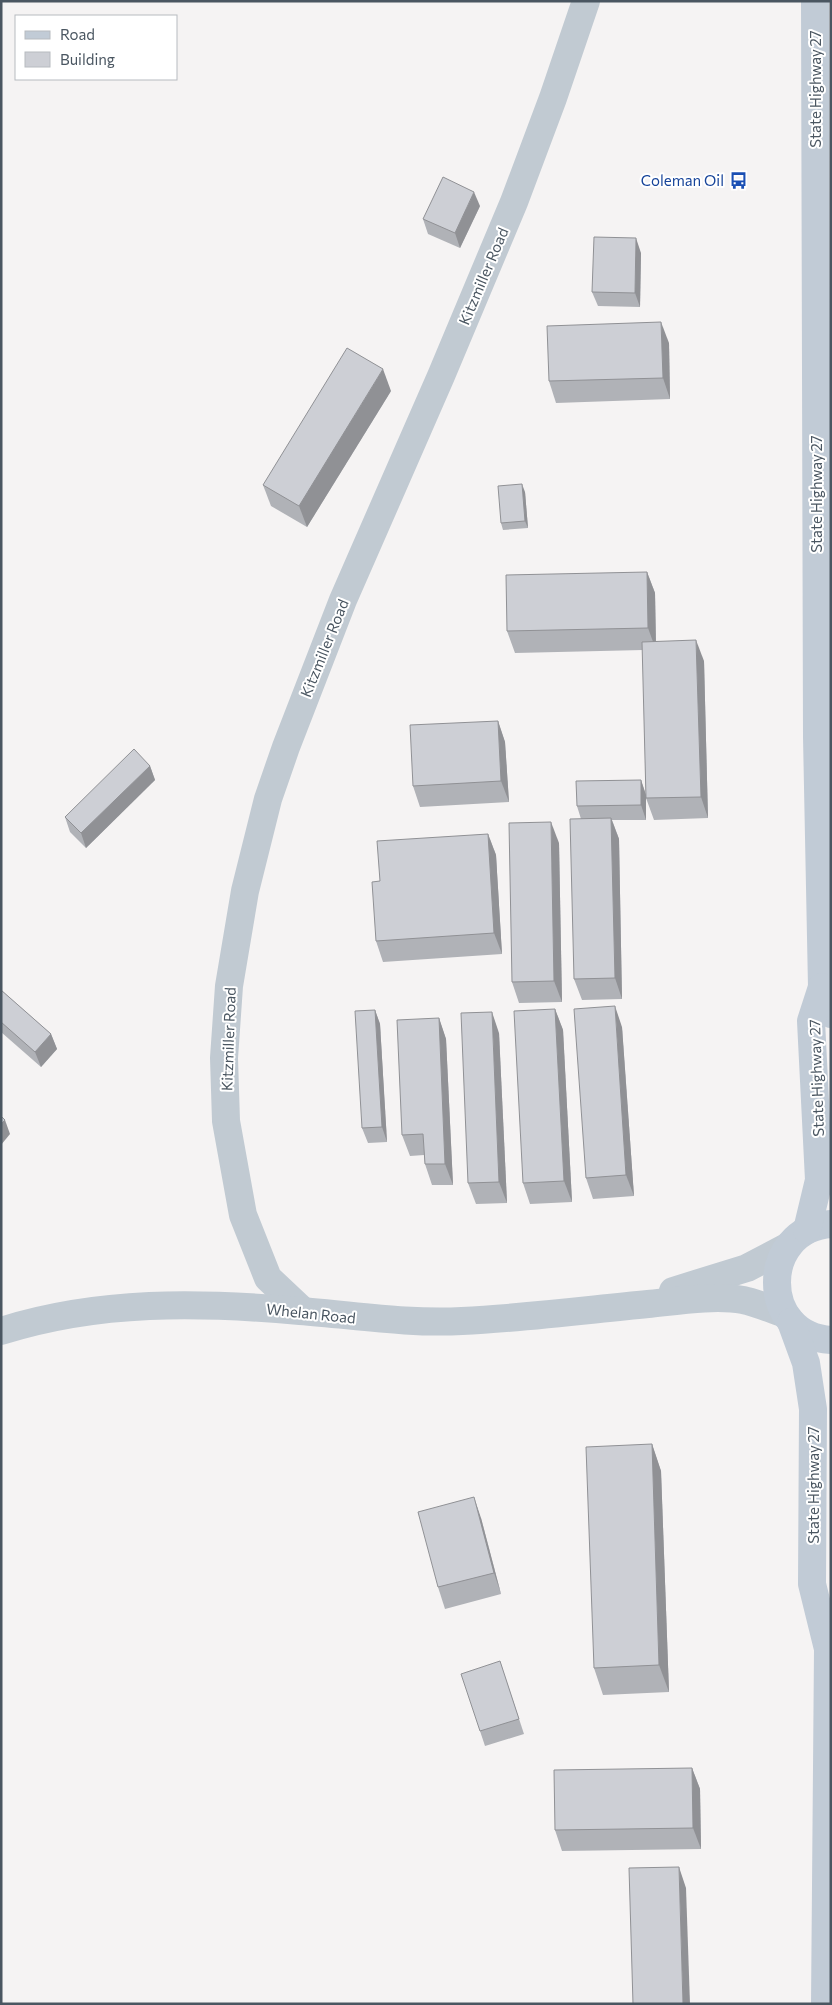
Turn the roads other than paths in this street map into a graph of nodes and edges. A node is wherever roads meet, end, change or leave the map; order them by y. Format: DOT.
graph roads {
  1 [pos="586,1"];
  2 [pos="815,1"];
  3 [pos="822,986"];
  4 [pos="831,1014"];
  5 [pos="808,1234"];
  6 [pos="624,1306"];
  7 [pos="303,1311"];
  8 [pos="788,1318"];
  9 [pos="1,1331"];
  10 [pos="831,1340"];
  11 [pos="829,1642"];
  12 [pos="825,2004"];
  1 -- 7 [label="street, Kitzmiller Road"];
  2 -- 3 [label="main road, State Highway 27"];
  3 -- 4 [label="main road, State Highway 27"];
  3 -- 5 [label="main road, State Highway 27"];
  5 -- 6 [label="street, Whelan Road"];
  5 -- 8 [label="main road, State Highway 27"];
  6 -- 7 [label="street, Whelan Road"];
  6 -- 8 [label="street, Whelan Road"];
  7 -- 9 [label="street, Whelan Road"];
  8 -- 10 [label="main road"];
  8 -- 11 [label="main road, State Highway 27"];
  11 -- 12 [label="main road, State Highway 27"];
}
